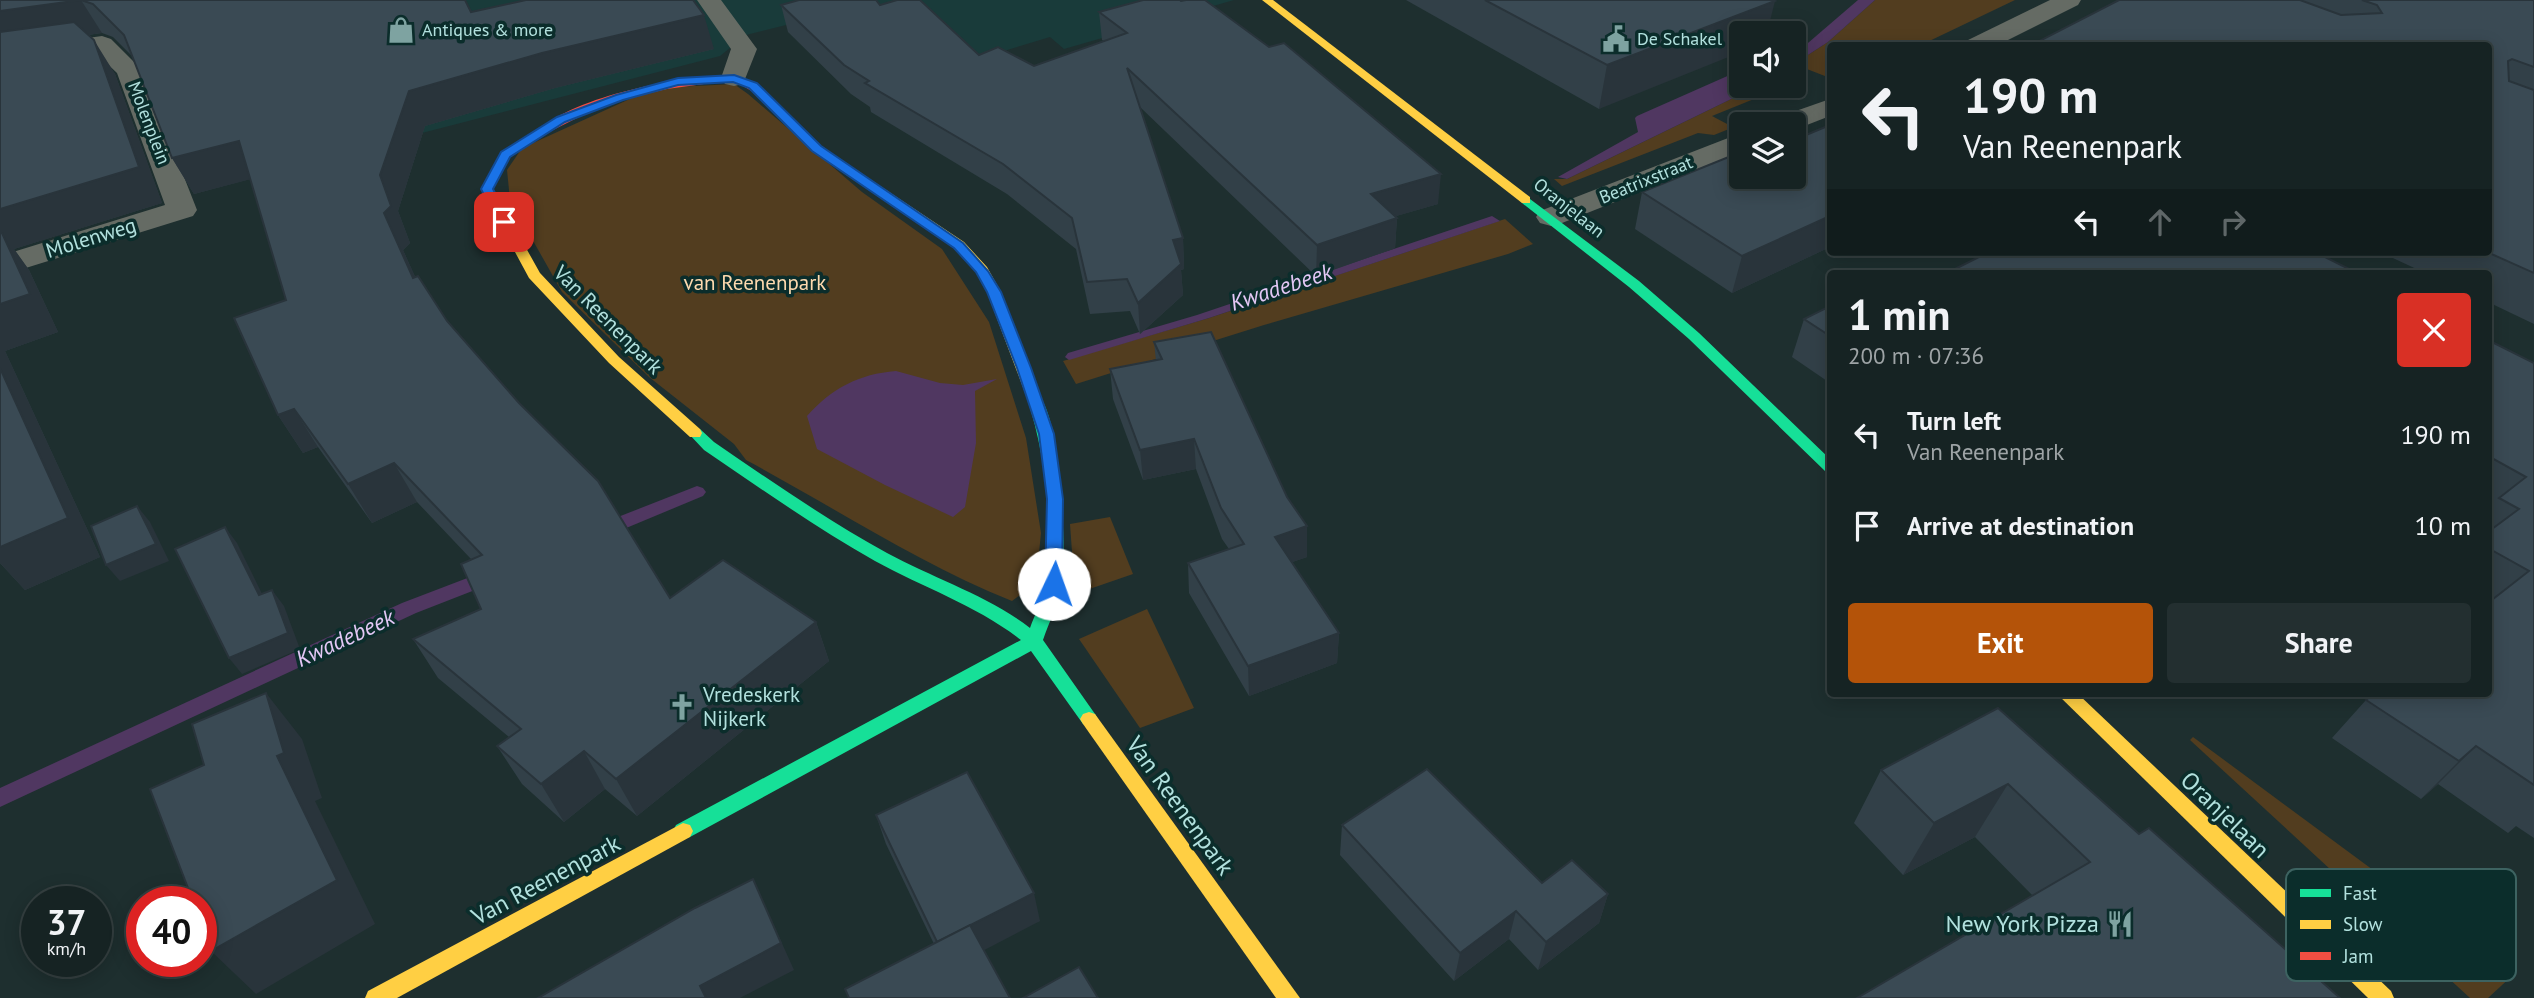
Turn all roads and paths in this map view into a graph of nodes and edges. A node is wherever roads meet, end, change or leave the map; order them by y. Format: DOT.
graph roads {
  1 [pos="709,0"];
  2 [pos="1267,0"];
  3 [pos="2069,0"];
  4 [pos="1983,42"];
  5 [pos="0,58"];
  6 [pos="734,78"];
  7 [pos="1827,108"];
  8 [pos="1806,116"];
  9 [pos="1729,147"];
  10 [pos="182,210"];
  11 [pos="1551,217"];
  12 [pos="0,267"];
  13 [pos="1827,464"];
  14 [pos="1034,641"];
  15 [pos="2069,697"];
  16 [pos="2286,905"];
  17 [pos="2365,981"];
  18 [pos="376,998"];
  19 [pos="1289,998"];
  20 [pos="2383,998"];
  1 -- 6 [label="street"];
  2 -- 11 [label="street, Oranjelaan"];
  3 -- 4 [label="street"];
  5 -- 10 [label="street, Molenplein"];
  6 -- 14 [label="street"];
  6 -- 14 [label="street, Van Reenenpark"];
  7 -- 8 [label="street"];
  9 -- 11 [label="street, Beatrixstraat"];
  10 -- 12 [label="street, Molenweg"];
  11 -- 13 [label="street, Oranjelaan"];
  14 -- 18 [label="street, Van Reenenpark"];
  14 -- 19 [label="street, Van Reenenpark"];
  15 -- 16 [label="street, Oranjelaan"];
  17 -- 20 [label="street, Oranjelaan"];
}
